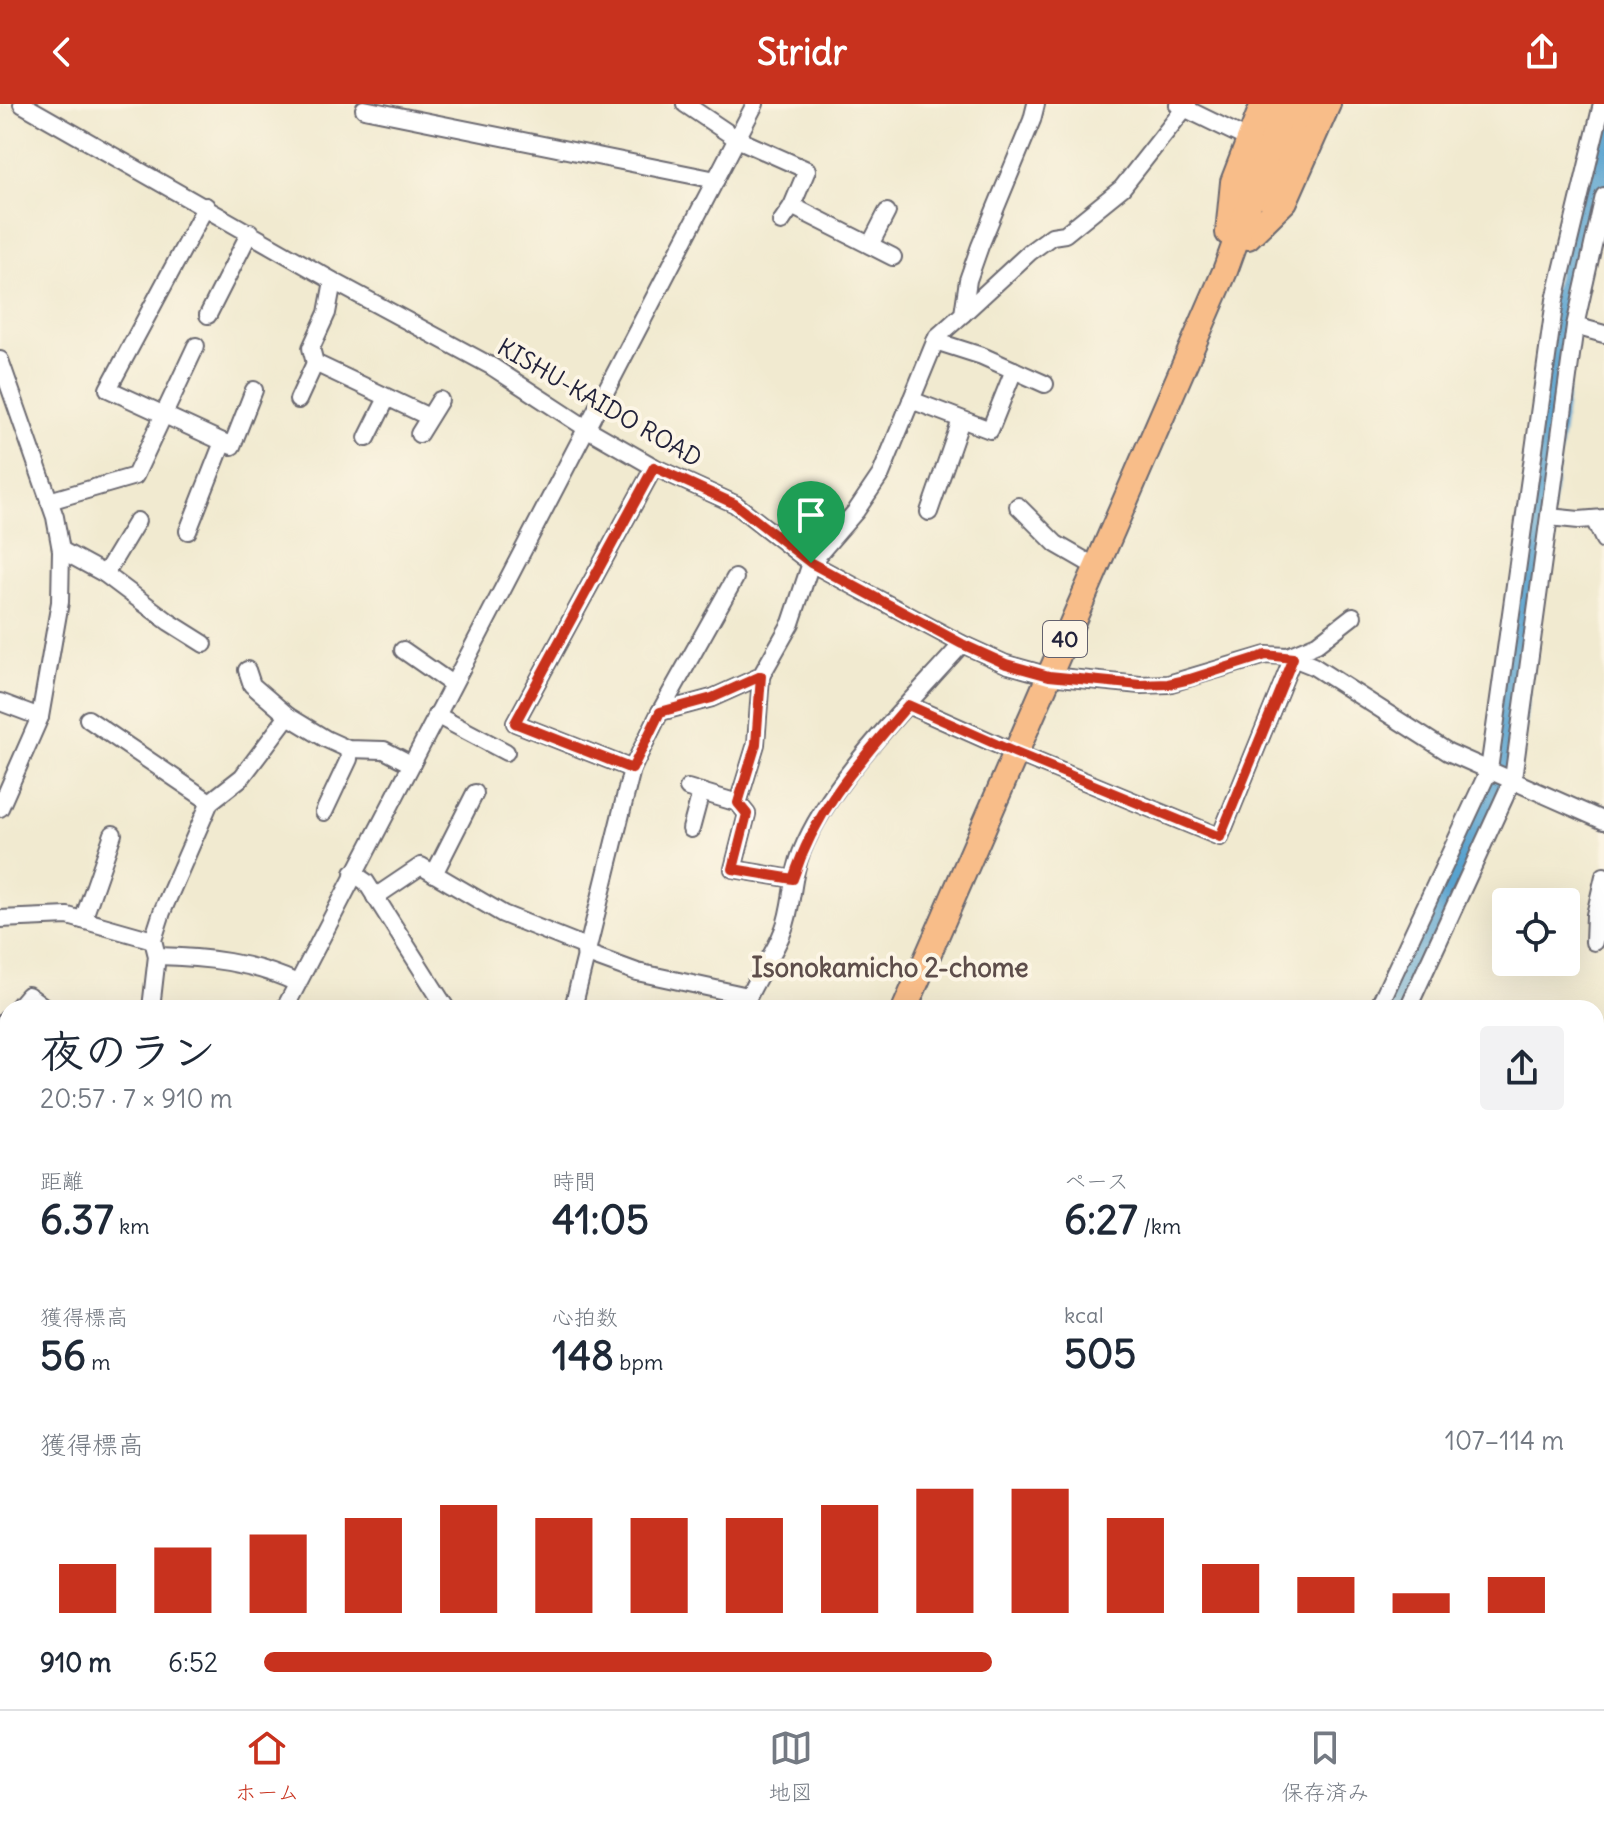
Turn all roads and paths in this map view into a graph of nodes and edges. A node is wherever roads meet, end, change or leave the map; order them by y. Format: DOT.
graph roads {
  1 [pos="22,104"];
  2 [pos="685,104"];
  3 [pos="755,104"];
  4 [pos="1036,104"];
  5 [pos="1263,104"];
  6 [pos="1285,104"];
  7 [pos="1306,104"];
  8 [pos="1328,104"];
  9 [pos="1602,104"];
  10 [pos="1183,105"];
  11 [pos="364,109"];
  12 [pos="1599,136"];
  13 [pos="737,139"];
  14 [pos="1248,139"];
  15 [pos="716,180"];
  16 [pos="1604,196"];
  17 [pos="206,206"];
  18 [pos="792,206"];
  19 [pos="887,212"];
  20 [pos="781,222"];
  21 [pos="1601,226"];
  22 [pos="250,232"];
  23 [pos="1248,237"];
  24 [pos="870,245"];
  25 [pos="893,257"];
  26 [pos="1225,271"];
  27 [pos="333,281"];
  28 [pos="963,314"];
  29 [pos="208,315"];
  30 [pos="1575,326"];
  31 [pos="1604,334"];
  32 [pos="935,341"];
  33 [pos="196,346"];
  34 [pos="0,360"];
  35 [pos="315,363"];
  36 [pos="1014,370"];
  37 [pos="1045,384"];
  38 [pos="254,390"];
  39 [pos="387,398"];
  40 [pos="298,400"];
  41 [pos="440,400"];
  42 [pos="911,400"];
  43 [pos="164,414"];
  44 [pos="429,417"];
  45 [pos="961,420"];
  46 [pos="586,428"];
  47 [pos="419,434"];
  48 [pos="367,438"];
  49 [pos="223,442"];
  50 [pos="654,467"];
  51 [pos="49,501"];
  52 [pos="1018,506"];
  53 [pos="929,512"];
  54 [pos="1549,517"];
  55 [pos="1599,518"];
  56 [pos="137,521"];
  57 [pos="188,531"];
  58 [pos="1604,540"];
  59 [pos="61,550"];
  60 [pos="811,563"];
  61 [pos="1096,567"];
  62 [pos="105,574"];
  63 [pos="735,578"];
  64 [pos="1353,616"];
  65 [pos="204,644"];
  66 [pos="962,644"];
  67 [pos="403,650"];
  68 [pos="1290,657"];
  69 [pos="247,670"];
  70 [pos="761,676"];
  71 [pos="1049,676"];
  72 [pos="452,684"];
  73 [pos="0,702"];
  74 [pos="908,705"];
  75 [pos="660,712"];
  76 [pos="436,715"];
  77 [pos="288,716"];
  78 [pos="40,717"];
  79 [pos="88,719"];
  80 [pos="348,749"];
  81 [pos="506,752"];
  82 [pos="1016,753"];
  83 [pos="411,764"];
  84 [pos="632,769"];
  85 [pos="1500,774"];
  86 [pos="4,790"];
  87 [pos="475,793"];
  88 [pos="210,802"];
  89 [pos="738,803"];
  90 [pos="0,808"];
  91 [pos="324,812"];
  92 [pos="1604,821"];
  93 [pos="691,829"];
  94 [pos="113,834"];
  95 [pos="353,873"];
  96 [pos="434,874"];
  97 [pos="1604,876"];
  98 [pos="793,879"];
  99 [pos="375,897"];
  100 [pos="0,919"];
  101 [pos="83,920"];
  102 [pos="1594,942"];
  103 [pos="155,948"];
  104 [pos="586,950"];
  105 [pos="297,983"];
  106 [pos="152,1000"];
  107 [pos="289,1000"];
  108 [pos="441,1000"];
  109 [pos="575,1000"];
  110 [pos="739,1000"];
  111 [pos="747,1000"];
  112 [pos="908,1000"];
  113 [pos="1382,1000"];
  114 [pos="1411,1000"];
  1 -- 17 [label="street, KISHU-KAIDO ROAD"];
  2 -- 13 [label="street"];
  3 -- 13 [label="street"];
  4 -- 28 [label="street"];
  5 -- 14 [label="main road"];
  6 -- 26 [label="main road, 40"];
  7 -- 23 [label="main road, 40"];
  8 -- 23 [label="main road"];
  9 -- 12 [label="street"];
  10 -- 14 [label="street"];
  10 -- 28 [label="street"];
  11 -- 15 [label="street"];
  12 -- 85 [label="street"];
  13 -- 15 [label="street"];
  13 -- 18 [label="street"];
  14 -- 26 [label="main road"];
  15 -- 46 [label="street"];
  16 -- 21 [label="street"];
  17 -- 22 [label="street, KISHU-KAIDO ROAD"];
  17 -- 43 [label="street"];
  18 -- 20 [label="street"];
  18 -- 24 [label="street"];
  19 -- 24 [label="street"];
  21 -- 30 [label="street"];
  22 -- 27 [label="street, KISHU-KAIDO ROAD"];
  22 -- 29 [label="street"];
  23 -- 26 [label="main road, 40"];
  24 -- 25 [label="street"];
  26 -- 61 [label="main road, 40"];
  27 -- 35 [label="street"];
  27 -- 46 [label="street, KISHU-KAIDO ROAD"];
  28 -- 32 [label="street"];
  30 -- 31 [label="street"];
  30 -- 54 [label="street"];
  32 -- 36 [label="street"];
  32 -- 42 [label="street"];
  33 -- 43 [label="street"];
  34 -- 51 [label="street"];
  35 -- 39 [label="street"];
  35 -- 40 [label="street"];
  36 -- 37 [label="street"];
  36 -- 45 [label="street"];
  38 -- 49 [label="street"];
  39 -- 44 [label="street"];
  39 -- 48 [label="street"];
  41 -- 44 [label="street"];
  42 -- 45 [label="street"];
  42 -- 60 [label="street"];
  43 -- 49 [label="street"];
  43 -- 51 [label="street"];
  44 -- 47 [label="street"];
  45 -- 53 [label="street"];
  46 -- 50 [label="street, KISHU-KAIDO ROAD"];
  46 -- 72 [label="street"];
  49 -- 57 [label="street"];
  50 -- 60 [label="street, KISHU-KAIDO ROAD"];
  50 -- 84 [label="street"];
  51 -- 59 [label="street"];
  52 -- 61 [label="street"];
  54 -- 55 [label="street"];
  54 -- 85 [label="street"];
  55 -- 58 [label="street"];
  56 -- 62 [label="street"];
  59 -- 62 [label="street"];
  59 -- 78 [label="street"];
  60 -- 66 [label="street, KISHU-KAIDO ROAD"];
  60 -- 70 [label="street"];
  61 -- 71 [label="main road, 40"];
  62 -- 65 [label="street"];
  63 -- 75 [label="street"];
  64 -- 68 [label="street"];
  66 -- 71 [label="street, KISHU-KAIDO ROAD"];
  66 -- 74 [label="street"];
  67 -- 72 [label="street"];
  68 -- 71 [label="street, KISHU-KAIDO ROAD"];
  68 -- 82 [label="street"];
  68 -- 85 [label="street"];
  69 -- 77 [label="street"];
  70 -- 75 [label="street"];
  70 -- 89 [label="street"];
  71 -- 82 [label="main road, 40"];
  72 -- 76 [label="street"];
  73 -- 78 [label="street"];
  74 -- 82 [label="street"];
  74 -- 98 [label="street"];
  75 -- 84 [label="street"];
  76 -- 81 [label="street"];
  76 -- 83 [label="street"];
  77 -- 80 [label="street"];
  77 -- 88 [label="street"];
  78 -- 86 [label="street"];
  79 -- 88 [label="street"];
  80 -- 83 [label="street"];
  80 -- 91 [label="street"];
  82 -- 112 [label="main road, 40"];
  83 -- 95 [label="street"];
  84 -- 104 [label="street"];
  85 -- 92 [label="street"];
  85 -- 113 [label="street"];
  85 -- 114 [label="street"];
  86 -- 90 [label="street"];
  87 -- 96 [label="street"];
  88 -- 103 [label="street"];
  89 -- 93 [label="street"];
  89 -- 98 [label="street"];
  94 -- 101 [label="street"];
  95 -- 99 [label="street"];
  95 -- 105 [label="street"];
  96 -- 99 [label="street"];
  96 -- 104 [label="street"];
  97 -- 102 [label="street"];
  98 -- 111 [label="street"];
  99 -- 108 [label="street"];
  100 -- 101 [label="street"];
  101 -- 103 [label="street"];
  103 -- 105 [label="street"];
  103 -- 106 [label="street"];
  104 -- 109 [label="street"];
  104 -- 110 [label="street"];
  105 -- 107 [label="street"];
}
